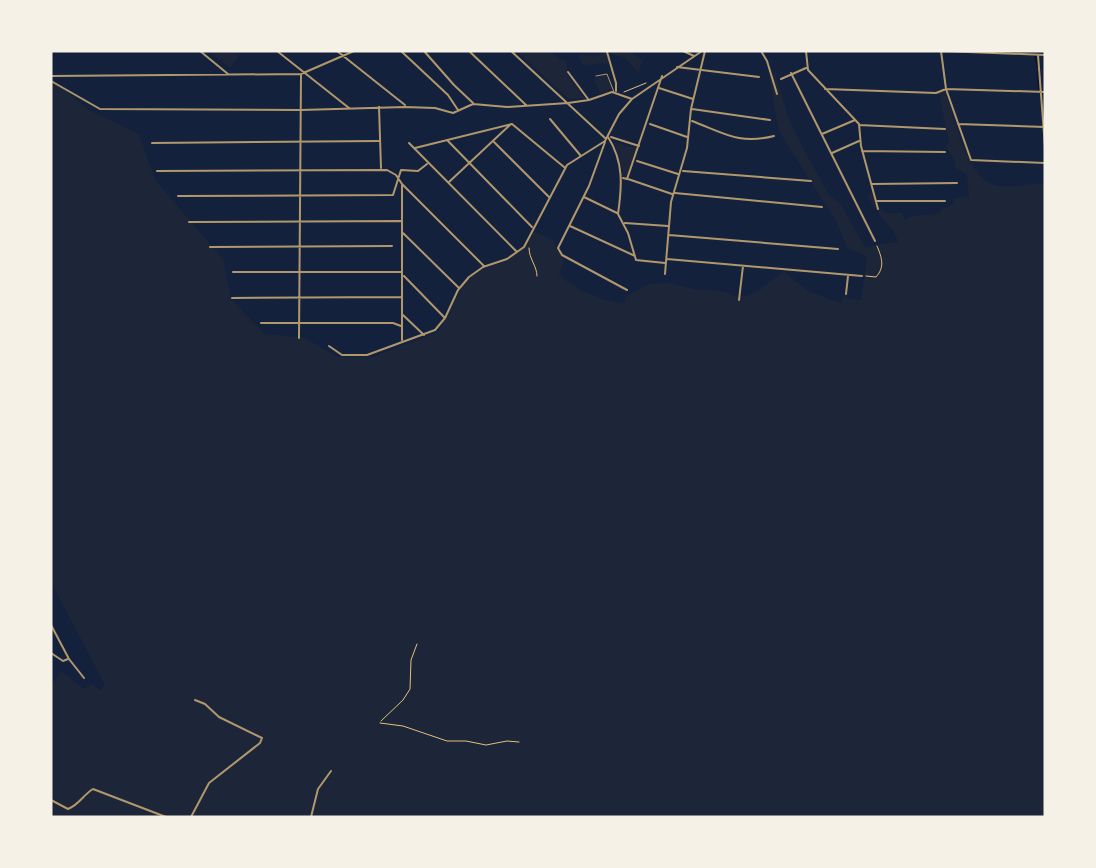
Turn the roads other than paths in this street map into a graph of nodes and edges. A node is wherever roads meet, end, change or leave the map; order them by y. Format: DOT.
graph roads {
  1 [pos="200,51"];
  2 [pos="276,51"];
  3 [pos="337,51"];
  4 [pos="354,51"];
  5 [pos="401,51"];
  6 [pos="424,51"];
  7 [pos="469,51"];
  8 [pos="511,51"];
  9 [pos="683,51"];
  10 [pos="704,51"];
  11 [pos="761,51"];
  12 [pos="806,51"];
  13 [pos="942,51"];
  14 [pos="607,52"];
  15 [pos="343,55"];
  16 [pos="1038,55"];
  17 [pos="1045,55"];
  18 [pos="694,56"];
  19 [pos="676,66"];
  20 [pos="807,68"];
  21 [pos="702,69"];
  22 [pos="568,72"];
  23 [pos="302,73"];
  24 [pos="791,73"];
  25 [pos="229,75"];
  26 [pos="51,76"];
  27 [pos="597,76"];
  28 [pos="662,76"];
  29 [pos="759,77"];
  30 [pos="780,79"];
  31 [pos="51,81"];
  32 [pos="659,88"];
  33 [pos="825,89"];
  34 [pos="946,89"];
  35 [pos="617,92"];
  36 [pos="1043,92"];
  37 [pos="777,94"];
  38 [pos="632,99"];
  39 [pos="589,100"];
  40 [pos="694,100"];
  41 [pos="568,103"];
  42 [pos="473,104"];
  43 [pos="527,105"];
  44 [pos="379,107"];
  45 [pos="405,107"];
  46 [pos="349,108"];
  47 [pos="691,109"];
  48 [pos="301,110"];
  49 [pos="459,111"];
  50 [pos="550,119"];
  51 [pos="770,120"];
  52 [pos="856,120"];
  53 [pos="690,121"];
  54 [pos="512,124"];
  55 [pos="648,124"];
  56 [pos="957,124"];
  57 [pos="859,125"];
  58 [pos="1044,127"];
  59 [pos="945,129"];
  60 [pos="822,134"];
  61 [pos="774,136"];
  62 [pos="688,137"];
  63 [pos="607,138"];
  64 [pos="447,140"];
  65 [pos="860,140"];
  66 [pos="379,141"];
  67 [pos="494,141"];
  68 [pos="301,142"];
  69 [pos="152,143"];
  70 [pos="409,144"];
  71 [pos="640,146"];
  72 [pos="1045,147"];
  73 [pos="414,149"];
  74 [pos="862,151"];
  75 [pos="945,152"];
  76 [pos="831,154"];
  77 [pos="581,157"];
  78 [pos="635,160"];
  79 [pos="1045,163"];
  80 [pos="427,164"];
  81 [pos="469,164"];
  82 [pos="565,168"];
  83 [pos="300,169"];
  84 [pos="381,169"];
  85 [pos="680,170"];
  86 [pos="157,172"];
  87 [pos="679,175"];
  88 [pos="622,178"];
  89 [pos="627,179"];
  90 [pos="399,180"];
  91 [pos="811,181"];
  92 [pos="447,183"];
  93 [pos="957,183"];
  94 [pos="402,184"];
  95 [pos="871,184"];
  96 [pos="674,193"];
  97 [pos="300,194"];
  98 [pos="178,196"];
  99 [pos="583,196"];
  100 [pos="550,197"];
  101 [pos="875,201"];
  102 [pos="945,201"];
  103 [pos="822,207"];
  104 [pos="878,209"];
  105 [pos="618,214"];
  106 [pos="300,220"];
  107 [pos="401,221"];
  108 [pos="188,222"];
  109 [pos="624,223"];
  110 [pos="569,225"];
  111 [pos="669,226"];
  112 [pos="533,228"];
  113 [pos="402,232"];
  114 [pos="669,235"];
  115 [pos="875,241"];
  116 [pos="300,246"];
  117 [pos="392,246"];
  118 [pos="210,247"];
  119 [pos="838,249"];
  120 [pos="518,253"];
  121 [pos="636,258"];
  122 [pos="666,259"];
  123 [pos="666,263"];
  124 [pos="743,266"];
  125 [pos="484,267"];
  126 [pos="233,272"];
  127 [pos="300,272"];
  128 [pos="402,273"];
  129 [pos="665,274"];
  130 [pos="848,275"];
  131 [pos="862,276"];
  132 [pos="459,288"];
  133 [pos="627,290"];
  134 [pos="846,294"];
  135 [pos="300,296"];
  136 [pos="232,298"];
  137 [pos="402,298"];
  138 [pos="738,300"];
  139 [pos="402,314"];
  140 [pos="444,318"];
  141 [pos="261,323"];
  142 [pos="299,323"];
  143 [pos="402,326"];
  144 [pos="424,335"];
  145 [pos="299,338"];
  146 [pos="400,342"];
  147 [pos="329,346"];
  148 [pos="51,625"];
  149 [pos="51,653"];
  150 [pos="69,659"];
  151 [pos="84,678"];
  152 [pos="195,701"];
  153 [pos="331,771"];
  154 [pos="51,800"];
  155 [pos="166,817"];
  156 [pos="191,817"];
  157 [pos="312,817"];
  1 -- 25 [label="street"];
  2 -- 23 [label="street"];
  3 -- 15 [label="street"];
  4 -- 15 [label="street"];
  5 -- 49 [label="street"];
  6 -- 42 [label="street"];
  7 -- 43 [label="street"];
  8 -- 41 [label="street"];
  9 -- 18 [label="street"];
  10 -- 18 [label="street"];
  10 -- 21 [label="street"];
  11 -- 37 [label="street"];
  12 -- 20 [label="street"];
  13 -- 16 [label="street"];
  13 -- 34 [label="street"];
  14 -- 35 [label="street"];
  15 -- 23 [label="street"];
  15 -- 45 [label="street"];
  16 -- 17 [label="street"];
  16 -- 36 [label="street"];
  18 -- 19 [label="street"];
  19 -- 21 [label="street"];
  19 -- 28 [label="street"];
  20 -- 24 [label="street"];
  20 -- 33 [label="street"];
  21 -- 29 [label="street"];
  21 -- 40 [label="street"];
  22 -- 39 [label="street"];
  23 -- 25 [label="street"];
  23 -- 46 [label="street"];
  23 -- 48 [label="street"];
  24 -- 30 [label="street"];
  24 -- 60 [label="street"];
  25 -- 26 [label="street"];
  27 -- 35 [label="lane"];
  28 -- 32 [label="street"];
  28 -- 38 [label="street"];
  31 -- 48 [label="street"];
  32 -- 40 [label="street"];
  32 -- 55 [label="street"];
  33 -- 34 [label="street"];
  33 -- 52 [label="street"];
  34 -- 36 [label="street"];
  34 -- 56 [label="street"];
  35 -- 38 [label="street"];
  35 -- 39 [label="street"];
  36 -- 58 [label="street"];
  38 -- 63 [label="street"];
  39 -- 41 [label="street"];
  40 -- 47 [label="street"];
  41 -- 43 [label="street"];
  41 -- 63 [label="street"];
  42 -- 43 [label="street"];
  42 -- 49 [label="street"];
  44 -- 45 [label="street"];
  44 -- 46 [label="street"];
  44 -- 66 [label="street"];
  45 -- 49 [label="street"];
  46 -- 48 [label="street"];
  47 -- 51 [label="street"];
  47 -- 53 [label="street"];
  48 -- 68 [label="street"];
  50 -- 77 [label="street"];
  52 -- 57 [label="street"];
  52 -- 60 [label="street"];
  53 -- 61 [label="street"];
  53 -- 62 [label="street"];
  54 -- 64 [label="street"];
  54 -- 67 [label="street"];
  54 -- 82 [label="street"];
  55 -- 62 [label="street"];
  55 -- 71 [label="street"];
  56 -- 58 [label="street"];
  56 -- 79 [label="street"];
  57 -- 59 [label="street"];
  57 -- 65 [label="street"];
  58 -- 72 [label="street"];
  60 -- 76 [label="street"];
  62 -- 85 [label="street"];
  63 -- 71 [label="street"];
  63 -- 77 [label="street"];
  63 -- 88 [label="street"];
  63 -- 99 [label="street"];
  64 -- 73 [label="street"];
  64 -- 81 [label="street"];
  65 -- 74 [label="street"];
  65 -- 76 [label="street"];
  66 -- 68 [label="street"];
  66 -- 84 [label="street"];
  67 -- 81 [label="street"];
  67 -- 100 [label="street"];
  68 -- 69 [label="street"];
  68 -- 83 [label="street"];
  70 -- 73 [label="street"];
  71 -- 78 [label="street"];
  73 -- 80 [label="street"];
  74 -- 75 [label="street"];
  74 -- 95 [label="street"];
  76 -- 115 [label="street"];
  77 -- 82 [label="street"];
  78 -- 87 [label="street"];
  78 -- 89 [label="street"];
  80 -- 90 [label="street"];
  80 -- 92 [label="street"];
  81 -- 92 [label="street"];
  81 -- 112 [label="street"];
  82 -- 100 [label="street"];
  83 -- 84 [label="street"];
  83 -- 86 [label="street"];
  83 -- 97 [label="street"];
  84 -- 90 [label="street"];
  85 -- 87 [label="street"];
  85 -- 91 [label="street"];
  87 -- 96 [label="street"];
  88 -- 89 [label="street"];
  88 -- 105 [label="street"];
  89 -- 96 [label="street"];
  90 -- 94 [label="street"];
  90 -- 97 [label="street"];
  92 -- 120 [label="street"];
  93 -- 95 [label="street"];
  94 -- 107 [label="street"];
  94 -- 125 [label="street"];
  95 -- 101 [label="street"];
  96 -- 103 [label="street"];
  96 -- 111 [label="street"];
  97 -- 98 [label="street"];
  97 -- 106 [label="street"];
  99 -- 105 [label="street"];
  99 -- 110 [label="street"];
  100 -- 112 [label="street"];
  101 -- 102 [label="street"];
  101 -- 104 [label="street"];
  105 -- 109 [label="street"];
  106 -- 107 [label="street"];
  106 -- 108 [label="street"];
  106 -- 116 [label="street"];
  107 -- 113 [label="street"];
  109 -- 111 [label="street"];
  109 -- 121 [label="street"];
  110 -- 121 [label="street"];
  110 -- 133 [label="street"];
  111 -- 114 [label="street"];
  112 -- 120 [label="street"];
  113 -- 128 [label="street"];
  113 -- 132 [label="street"];
  114 -- 119 [label="street"];
  114 -- 122 [label="street"];
  116 -- 117 [label="street"];
  116 -- 118 [label="street"];
  116 -- 127 [label="street"];
  120 -- 125 [label="street"];
  121 -- 123 [label="street"];
  122 -- 123 [label="street"];
  122 -- 124 [label="street"];
  123 -- 129 [label="street"];
  124 -- 130 [label="street"];
  124 -- 138 [label="street"];
  125 -- 132 [label="street"];
  126 -- 127 [label="street"];
  127 -- 128 [label="street"];
  127 -- 135 [label="street"];
  128 -- 137 [label="street"];
  128 -- 140 [label="street"];
  130 -- 131 [label="street"];
  130 -- 134 [label="street"];
  132 -- 140 [label="street"];
  135 -- 136 [label="street"];
  135 -- 137 [label="street"];
  135 -- 142 [label="street"];
  137 -- 139 [label="street"];
  139 -- 143 [label="street"];
  139 -- 144 [label="street"];
  140 -- 144 [label="street"];
  141 -- 142 [label="street"];
  142 -- 143 [label="street"];
  142 -- 145 [label="street"];
  143 -- 146 [label="street"];
  144 -- 146 [label="street"];
  146 -- 147 [label="street"];
  148 -- 150 [label="street"];
  149 -- 150 [label="street"];
  150 -- 151 [label="street"];
  152 -- 156 [label="street"];
  153 -- 157 [label="street"];
  154 -- 155 [label="street"];
}
